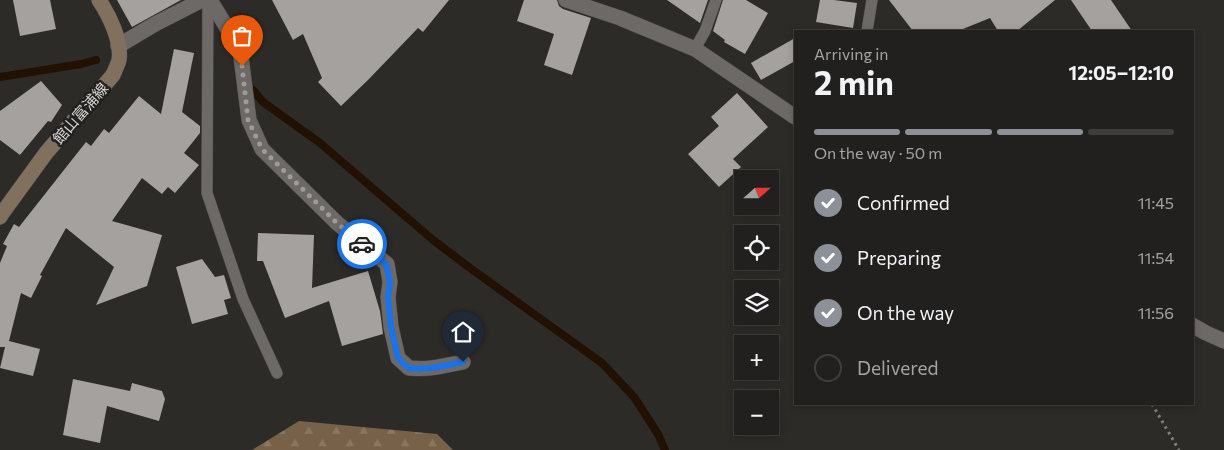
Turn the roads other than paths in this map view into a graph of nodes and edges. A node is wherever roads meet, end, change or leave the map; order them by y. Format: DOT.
graph roads {
  1 [pos="99,0"];
  2 [pos="202,0"];
  3 [pos="209,0"];
  4 [pos="566,0"];
  5 [pos="716,0"];
  6 [pos="872,0"];
  7 [pos="867,30"];
  8 [pos="118,46"];
  9 [pos="695,49"];
  10 [pos="794,117"];
  11 [pos="0,217"];
  12 [pos="1194,326"];
  13 [pos="1224,341"];
  14 [pos="463,362"];
  15 [pos="277,373"];
  1 -- 8 [label="main road, 館山富浦線"];
  2 -- 8 [label="street"];
  3 -- 14 [label="street"];
  3 -- 15 [label="lane"];
  4 -- 9 [label="street"];
  5 -- 9 [label="lane"];
  6 -- 7 [label="lane"];
  8 -- 11 [label="main road, 館山富浦線"];
  9 -- 10 [label="street"];
  12 -- 13 [label="street"];
}
